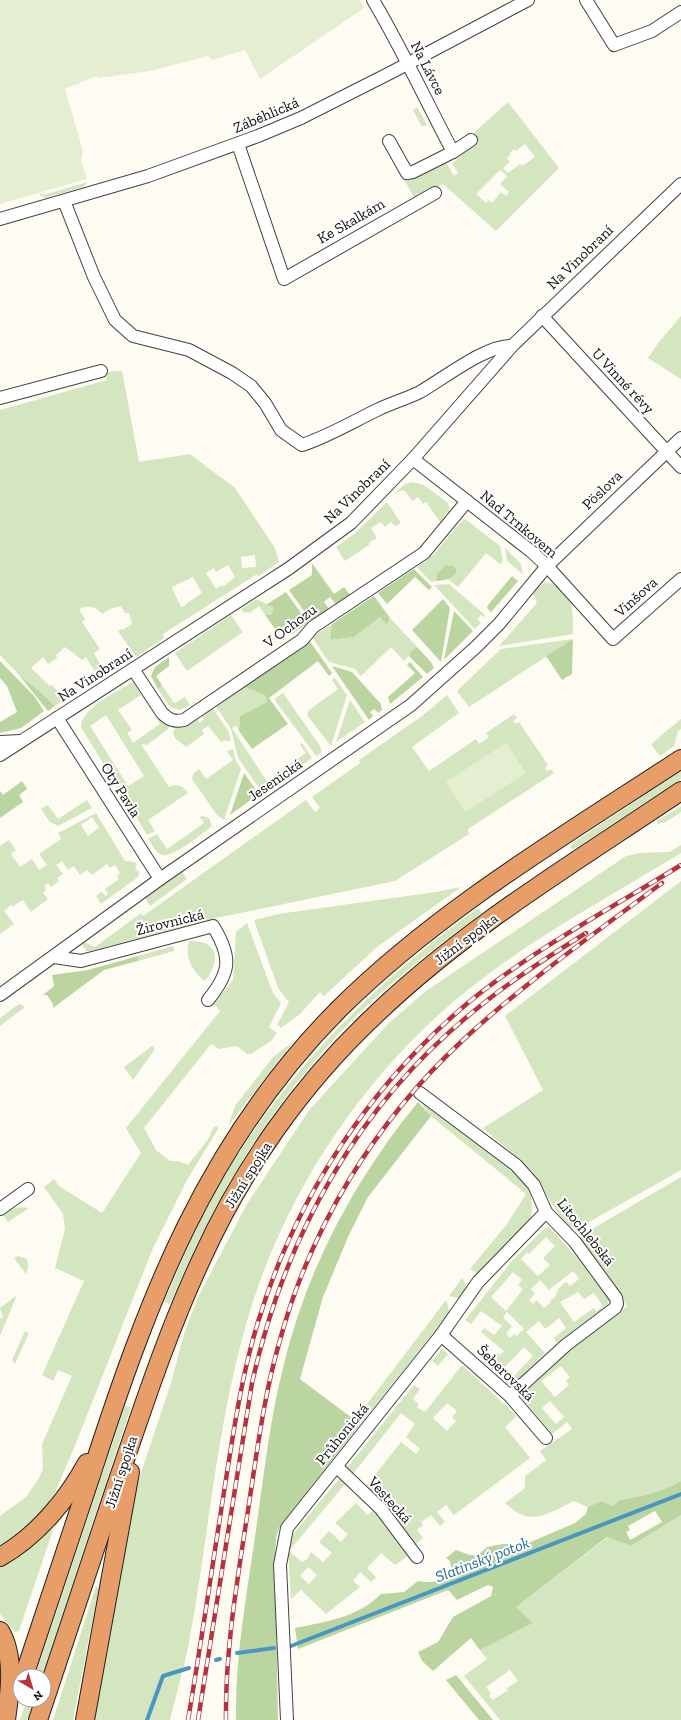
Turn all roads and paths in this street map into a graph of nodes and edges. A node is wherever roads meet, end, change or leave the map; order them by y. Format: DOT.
graph roads {
  1 [pos="373,0"];
  2 [pos="528,0"];
  3 [pos="586,0"];
  4 [pos="681,12"];
  5 [pos="407,64"];
  6 [pos="471,140"];
  7 [pos="389,141"];
  8 [pos="238,144"];
  9 [pos="453,152"];
  10 [pos="681,184"];
  11 [pos="435,193"];
  12 [pos="64,201"];
  13 [pos="0,219"];
  14 [pos="542,316"];
  15 [pos="512,346"];
  16 [pos="101,371"];
  17 [pos="0,398"];
  18 [pos="681,438"];
  19 [pos="666,451"];
  20 [pos="413,460"];
  21 [pos="681,468"];
  22 [pos="467,501"];
  23 [pos="547,566"];
  24 [pos="681,579"];
  25 [pos="613,639"];
  26 [pos="133,669"];
  27 [pos="57,718"];
  28 [pos="23,741"];
  29 [pos="0,742"];
  30 [pos="0,755"];
  31 [pos="681,759"];
  32 [pos="681,791"];
  33 [pos="160,879"];
  34 [pos="54,957"];
  35 [pos="0,995"];
  36 [pos="208,1000"];
  37 [pos="420,1093"];
  38 [pos="28,1188"];
  39 [pos="0,1209"];
  40 [pos="546,1212"];
  41 [pos="441,1335"];
  42 [pos="510,1396"];
  43 [pos="141,1412"];
  44 [pos="107,1425"];
  45 [pos="546,1438"];
  46 [pos="337,1467"];
  47 [pos="0,1557"];
  48 [pos="417,1557"];
  49 [pos="0,1631"];
  50 [pos="27,1668"];
  51 [pos="13,1708"];
  52 [pos="6,1720"];
  53 [pos="9,1720"];
  54 [pos="38,1720"];
  55 [pos="85,1720"];
  56 [pos="287,1720"];
  1 -- 5 [label="street, Na Lávce"];
  2 -- 5 [label="street, Záběhlická"];
  3 -- 4 [label="street"];
  5 -- 8 [label="street, Záběhlická"];
  5 -- 9 [label="street, Na Lávce"];
  6 -- 9 [label="street"];
  7 -- 9 [label="street"];
  8 -- 11 [label="street, Ke Skalkám"];
  8 -- 12 [label="street, Záběhlická"];
  10 -- 14 [label="street, Na Vinobraní"];
  12 -- 13 [label="street, Záběhlická"];
  12 -- 15 [label="street"];
  14 -- 15 [label="street, Na Vinobraní"];
  14 -- 19 [label="street, U Vinné révy"];
  15 -- 20 [label="street, Na Vinobraní"];
  16 -- 17 [label="street"];
  18 -- 19 [label="street, Pöslova"];
  19 -- 21 [label="street, U Vinné révy"];
  19 -- 23 [label="street, Pöslova"];
  20 -- 22 [label="street, Nad Trnkovem"];
  20 -- 26 [label="street, Na Vinobraní"];
  22 -- 23 [label="street, Nad Trnkovem"];
  22 -- 26 [label="street, V Ochozu"];
  23 -- 25 [label="street, Nad Trnkovem"];
  23 -- 33 [label="street, Jesenická"];
  24 -- 25 [label="street, Vinšova"];
  26 -- 27 [label="street, Na Vinobraní"];
  27 -- 28 [label="street, Na Vinobraní"];
  27 -- 33 [label="street, Oty Pavla"];
  28 -- 29 [label="street"];
  28 -- 30 [label="street, Na Vinobraní"];
  31 -- 44 [label="highway, Jižní spojka"];
  32 -- 43 [label="highway, Jižní spojka"];
  33 -- 34 [label="street, Jesenická"];
  34 -- 35 [label="street, Jesenická"];
  34 -- 36 [label="street, Žirovnická"];
  37 -- 40 [label="street, Litochlebská"];
  38 -- 39 [label="street"];
  40 -- 41 [label="street, Průhonická"];
  40 -- 42 [label="street, Litochlebská"];
  41 -- 42 [label="street, Šeberovská"];
  41 -- 46 [label="street, Průhonická"];
  42 -- 45 [label="street, Šeberovská"];
  43 -- 54 [label="highway, Jižní spojka"];
  43 -- 55 [label="highway"];
  44 -- 47 [label="highway"];
  44 -- 50 [label="highway, Jižní spojka"];
  46 -- 48 [label="street, Vestecká"];
  46 -- 56 [label="street, Průhonická"];
  49 -- 52 [label="highway"];
  51 -- 53 [label="highway"];
}
